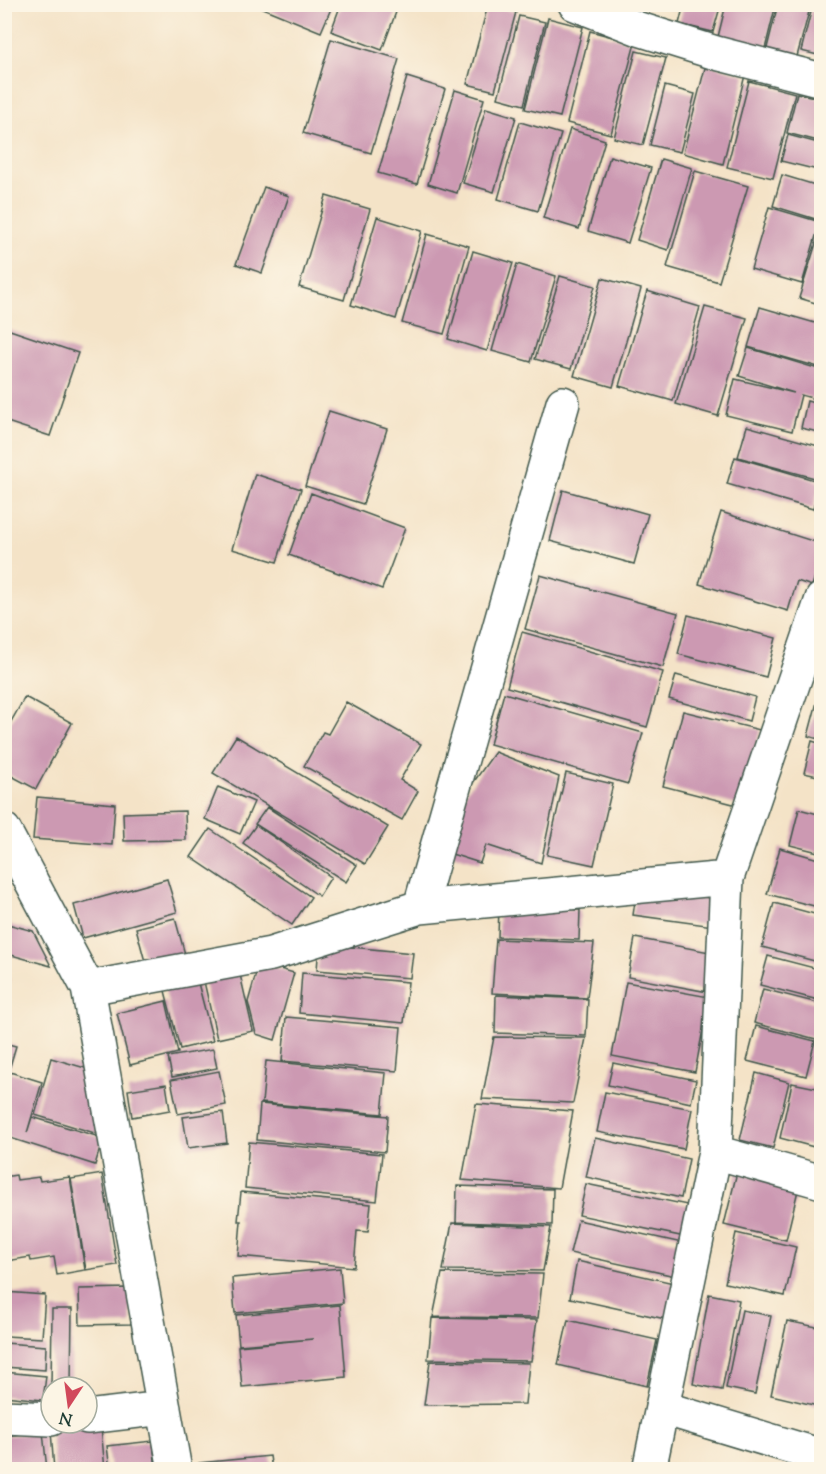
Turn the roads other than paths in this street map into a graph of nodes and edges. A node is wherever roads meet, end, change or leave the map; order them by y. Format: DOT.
graph roads {
  1 [pos="575,4"];
  2 [pos="822,80"];
  3 [pos="563,403"];
  4 [pos="822,599"];
  5 [pos="4,830"];
  6 [pos="727,878"];
  7 [pos="420,907"];
  8 [pos="88,988"];
  9 [pos="715,1152"];
  10 [pos="822,1182"];
  11 [pos="164,1408"];
  12 [pos="663,1408"];
  13 [pos="99,1416"];
  14 [pos="4,1417"];
  15 [pos="39,1418"];
  16 [pos="822,1455"];
  17 [pos="176,1470"];
  18 [pos="649,1470"];
  1 -- 2 [label="street"];
  3 -- 7 [label="street"];
  4 -- 6 [label="street"];
  5 -- 8 [label="street"];
  6 -- 7 [label="street"];
  6 -- 9 [label="street"];
  7 -- 8 [label="street"];
  8 -- 11 [label="street"];
  9 -- 10 [label="street"];
  9 -- 12 [label="street"];
  11 -- 13 [label="street"];
  11 -- 17 [label="street"];
  12 -- 16 [label="street"];
  12 -- 18 [label="street"];
  14 -- 15 [label="street"];
}
